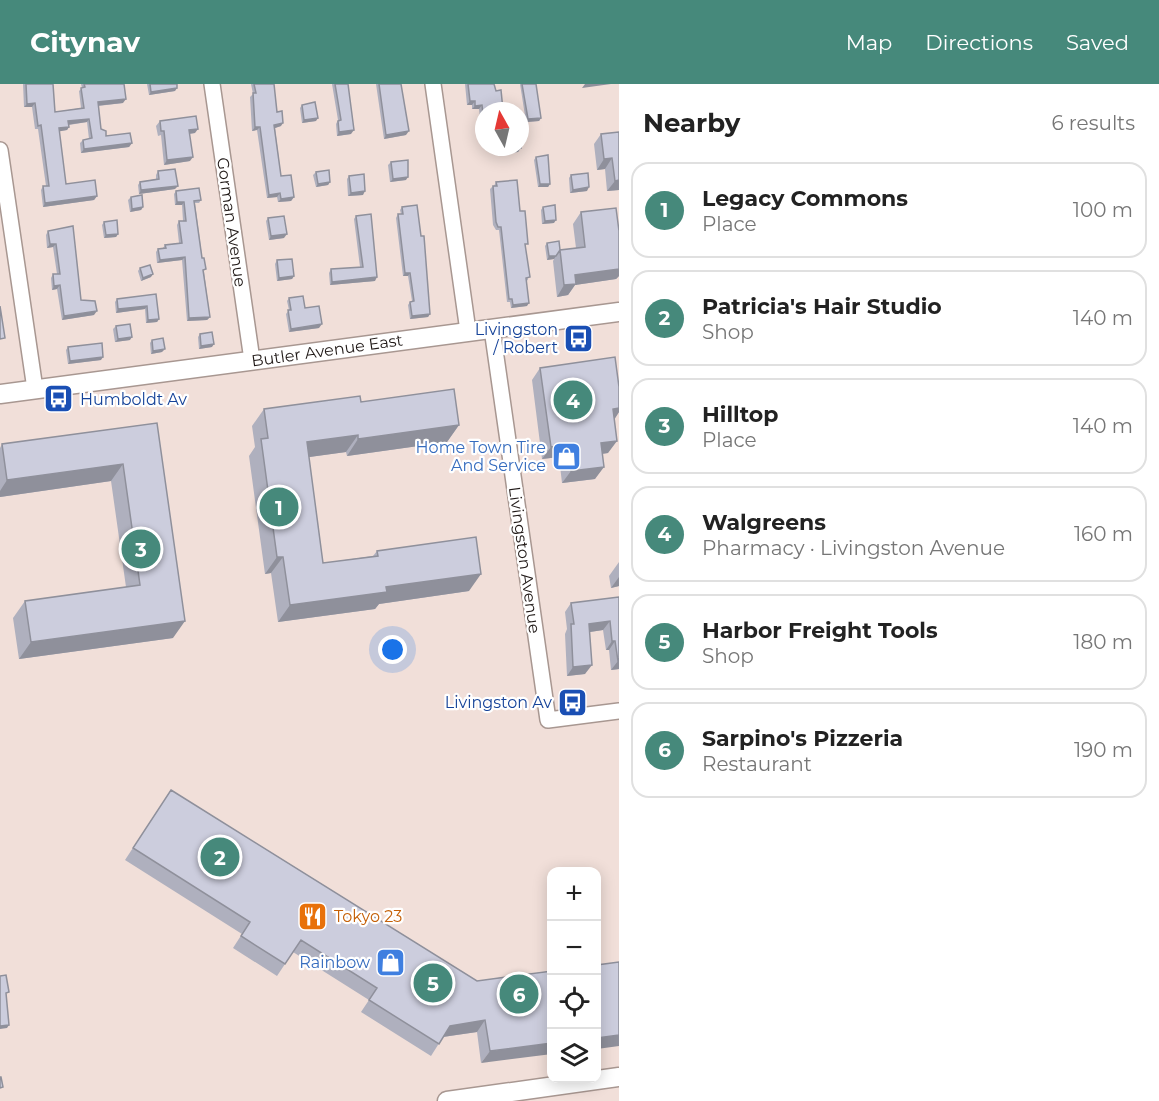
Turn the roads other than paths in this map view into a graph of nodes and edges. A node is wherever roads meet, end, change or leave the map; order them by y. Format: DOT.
graph roads {
  1 [pos="212,84"];
  2 [pos="433,84"];
  3 [pos="0,150"];
  4 [pos="619,312"];
  5 [pos="492,329"];
  6 [pos="468,331"];
  7 [pos="252,360"];
  8 [pos="35,389"];
  9 [pos="0,394"];
  10 [pos="619,711"];
  11 [pos="619,1077"];
  12 [pos="447,1101"];
  1 -- 7 [label="street, Gorman Avenue"];
  2 -- 6 [label="street"];
  3 -- 8 [label="street"];
  4 -- 5 [label="street, Butler Avenue East"];
  5 -- 6 [label="street, Butler Avenue East"];
  5 -- 10 [label="street, Livingston Avenue"];
  6 -- 7 [label="street, Butler Avenue East"];
  7 -- 8 [label="street, Butler Avenue East"];
  8 -- 9 [label="street, Butler Avenue East"];
  11 -- 12 [label="street"];
}
